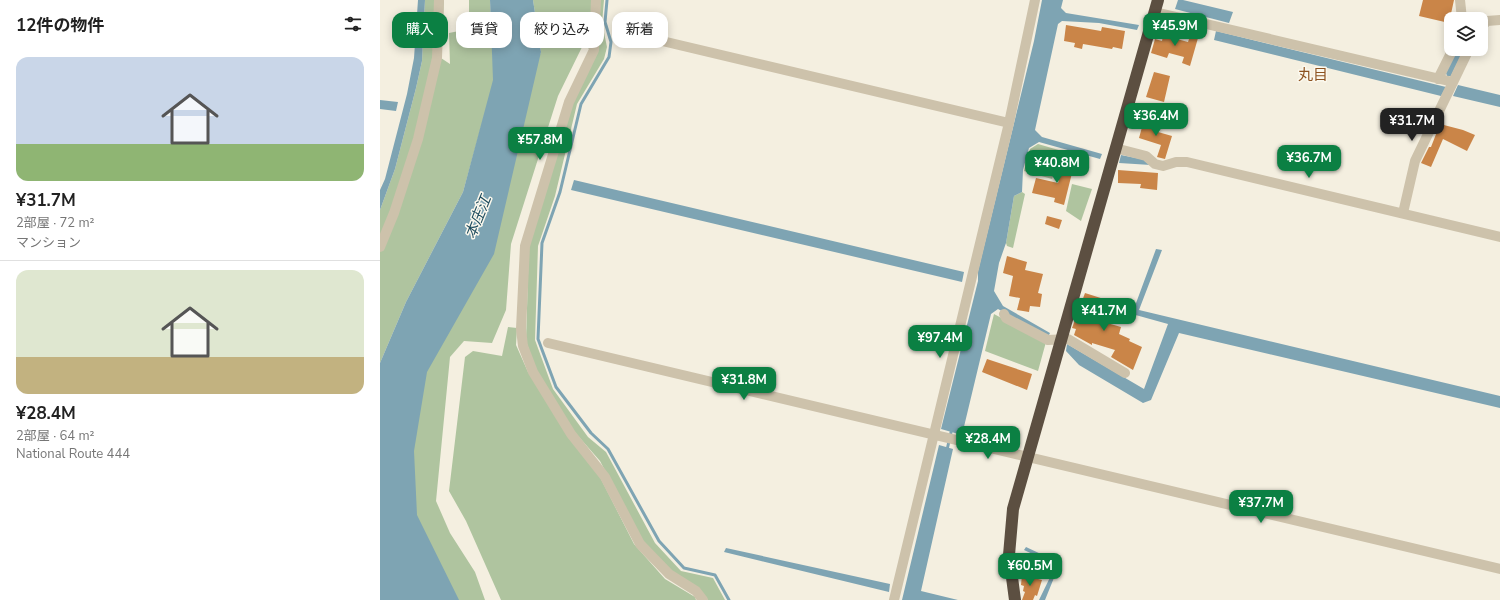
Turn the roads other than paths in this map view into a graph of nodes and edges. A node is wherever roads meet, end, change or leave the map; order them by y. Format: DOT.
graph roads {
  1 [pos="440,0"];
  2 [pos="596,0"];
  3 [pos="1035,0"];
  4 [pos="1460,0"];
  5 [pos="1157,6"];
  6 [pos="1461,12"];
  7 [pos="1500,20"];
  8 [pos="1488,21"];
  9 [pos="668,42"];
  10 [pos="1450,56"];
  11 [pos="1466,56"];
  12 [pos="1438,79"];
  13 [pos="1453,82"];
  14 [pos="1009,123"];
  15 [pos="1115,148"];
  16 [pos="1403,213"];
  17 [pos="1500,237"];
  18 [pos="380,246"];
  19 [pos="1004,314"];
  20 [pos="1060,340"];
  21 [pos="548,343"];
  22 [pos="1125,373"];
  23 [pos="933,435"];
  24 [pos="1028,456"];
  25 [pos="1500,569"];
  26 [pos="703,600"];
  27 [pos="894,600"];
  28 [pos="1014,600"];
  1 -- 18 [label="street"];
  2 -- 26 [label="street"];
  3 -- 14 [label="street"];
  4 -- 6 [label="street"];
  5 -- 12 [label="street"];
  5 -- 15 [label="highway"];
  7 -- 8 [label="street"];
  9 -- 14 [label="street"];
  10 -- 12 [label="street"];
  11 -- 13 [label="street"];
  12 -- 13 [label="street"];
  13 -- 16 [label="street"];
  14 -- 23 [label="street"];
  15 -- 16 [label="street"];
  15 -- 20 [label="highway"];
  16 -- 17 [label="street"];
  19 -- 20 [label="street"];
  20 -- 22 [label="street"];
  20 -- 24 [label="highway"];
  21 -- 23 [label="street"];
  23 -- 24 [label="street"];
  23 -- 27 [label="street"];
  24 -- 25 [label="street"];
  24 -- 28 [label="highway"];
}
